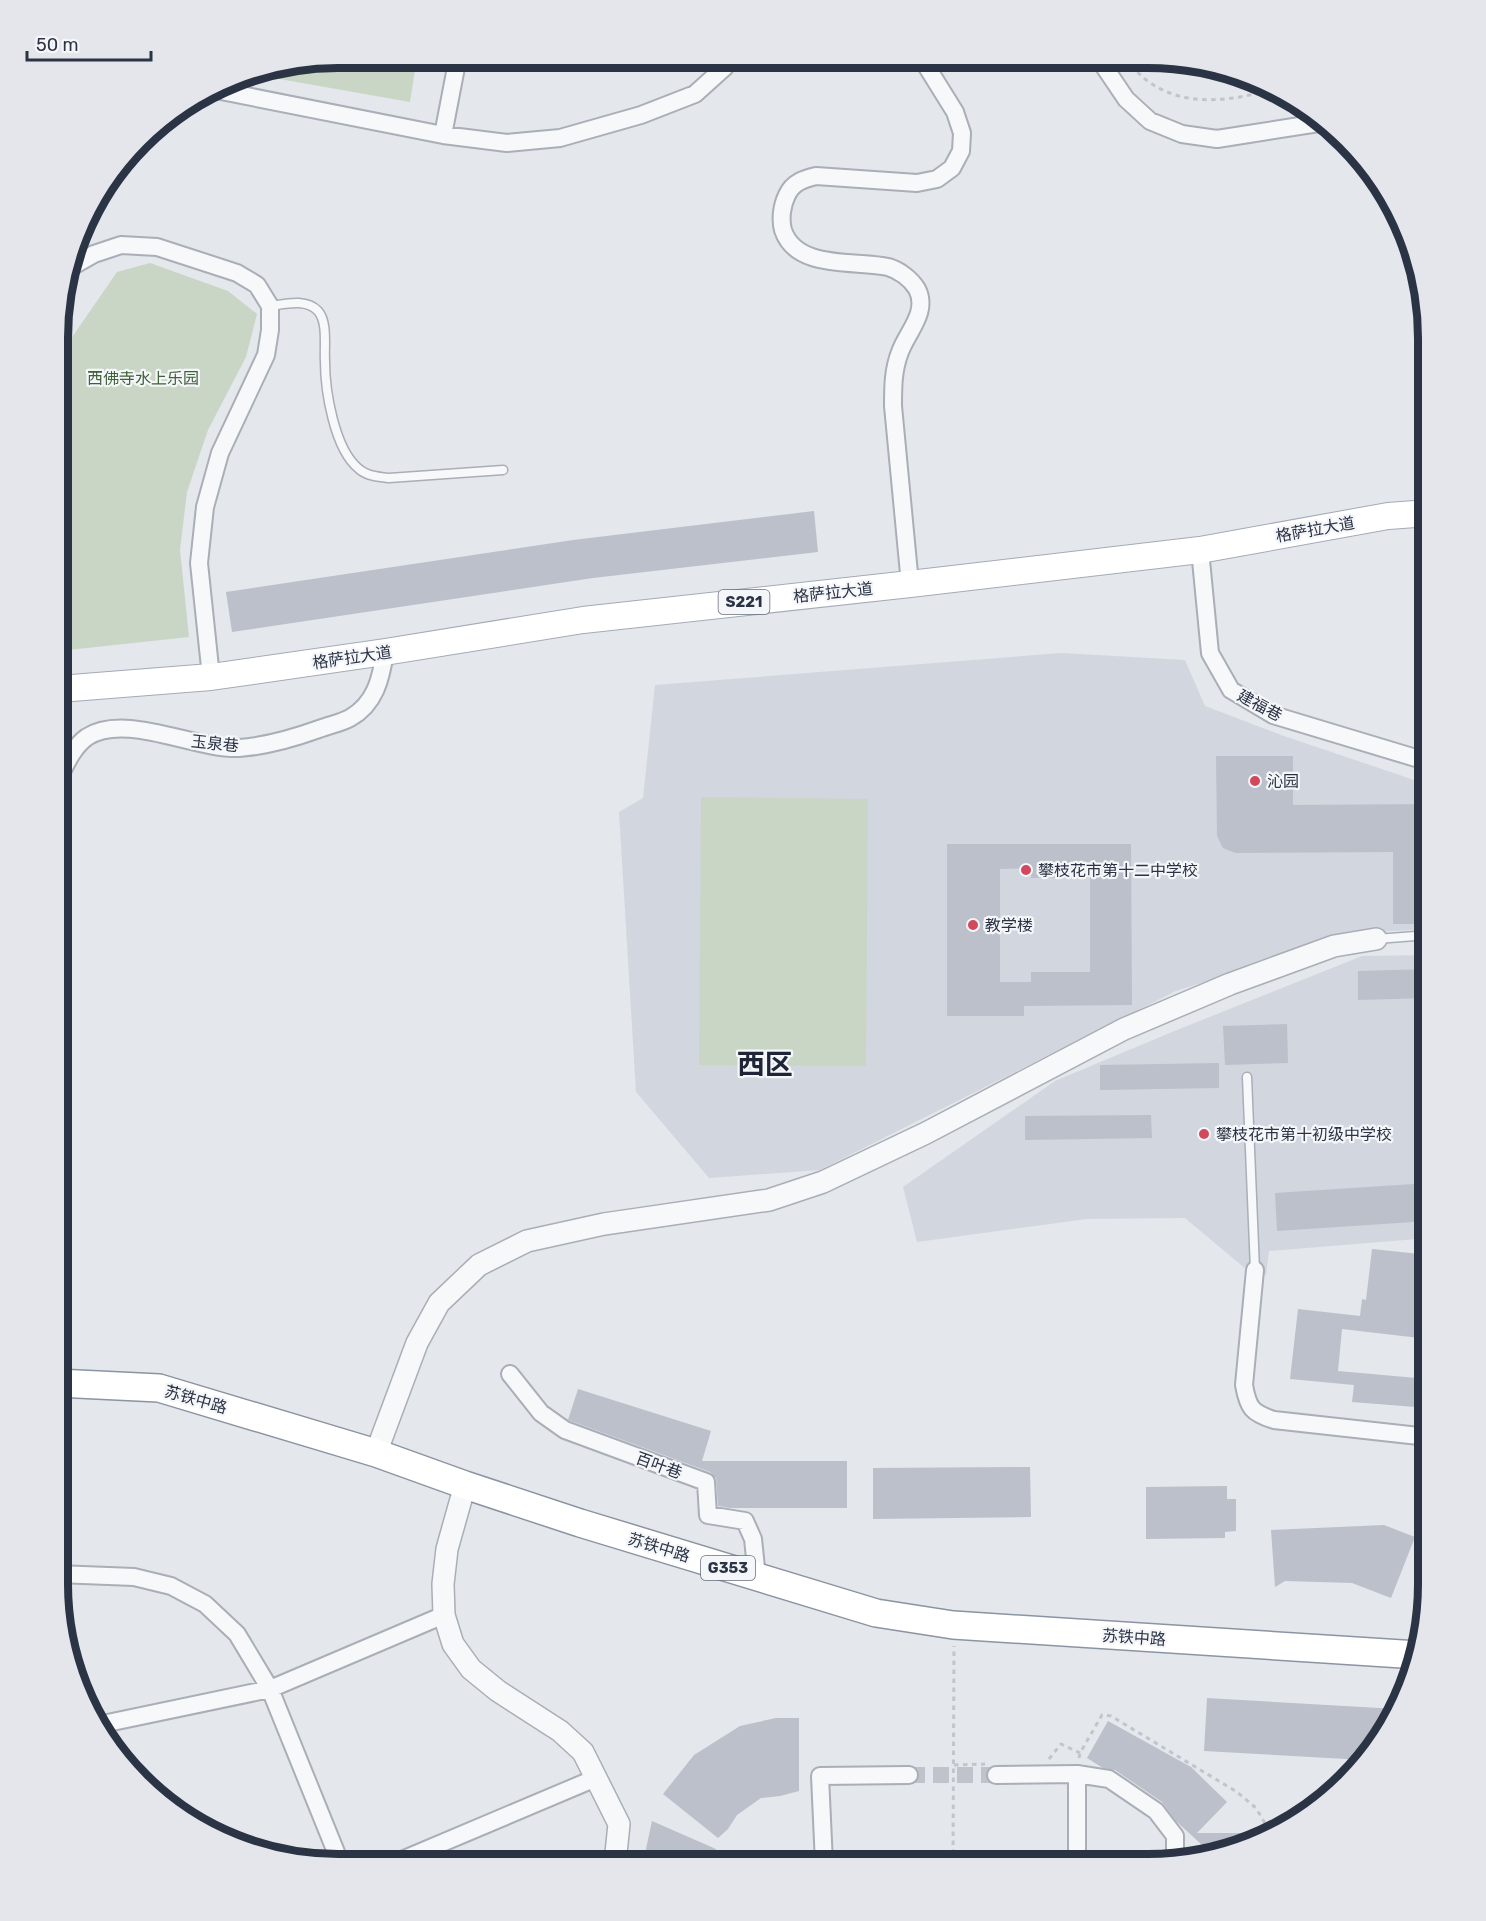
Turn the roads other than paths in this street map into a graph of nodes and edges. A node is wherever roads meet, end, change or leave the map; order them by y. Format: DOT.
graph roads {
  1 [pos="456,68"];
  2 [pos="724,68"];
  3 [pos="928,68"];
  4 [pos="1105,68"];
  5 [pos="225,92"];
  6 [pos="1314,124"];
  7 [pos="442,135"];
  8 [pos="79,263"];
  9 [pos="270,306"];
  10 [pos="503,470"];
  11 [pos="1418,514"];
  12 [pos="1200,550"];
  13 [pos="910,584"];
  14 [pos="385,652"];
  15 [pos="211,677"];
  16 [pos="68,687"];
  17 [pos="1418,759"];
  18 [pos="68,760"];
  19 [pos="1418,936"];
  20 [pos="1376,939"];
  21 [pos="1247,1077"];
  22 [pos="1255,1270"];
  23 [pos="510,1374"];
  24 [pos="68,1384"];
  25 [pos="1418,1436"];
  26 [pos="376,1453"];
  27 [pos="465,1485"];
  28 [pos="68,1574"];
  29 [pos="757,1577"];
  30 [pos="444,1615"];
  31 [pos="1409,1654"];
  32 [pos="270,1689"];
  33 [pos="107,1723"];
  34 [pos="992,1769"];
  35 [pos="1077,1774"];
  36 [pos="909,1775"];
  37 [pos="596,1778"];
  38 [pos="1175,1852"];
  39 [pos="336,1853"];
  40 [pos="418,1853"];
  41 [pos="616,1853"];
  42 [pos="824,1853"];
  43 [pos="1077,1853"];
  1 -- 7 [label="street"];
  2 -- 7 [label="street"];
  3 -- 13 [label="street"];
  4 -- 6 [label="street"];
  5 -- 7 [label="street"];
  8 -- 9 [label="street"];
  9 -- 10 [label="lane"];
  9 -- 15 [label="street"];
  11 -- 12 [label="main road, 格萨拉大道 / S221"];
  12 -- 13 [label="main road, 格萨拉大道 / S221"];
  12 -- 17 [label="street, 建福巷"];
  13 -- 14 [label="main road, 格萨拉大道 / S221"];
  14 -- 15 [label="main road, 格萨拉大道 / S221"];
  14 -- 18 [label="street, 玉泉巷"];
  15 -- 16 [label="main road, 格萨拉大道 / S221"];
  19 -- 20 [label="lane"];
  20 -- 26 [label="street"];
  21 -- 22 [label="lane"];
  22 -- 25 [label="street"];
  23 -- 29 [label="street, 百叶巷"];
  24 -- 26 [label="highway, 苏铁中路 / G353"];
  26 -- 27 [label="highway, 苏铁中路 / G353"];
  27 -- 29 [label="highway, 苏铁中路 / G353"];
  27 -- 30 [label="street"];
  28 -- 32 [label="street"];
  29 -- 31 [label="highway, 苏铁中路 / G353"];
  30 -- 32 [label="street"];
  30 -- 37 [label="street"];
  32 -- 33 [label="street"];
  32 -- 39 [label="street"];
  34 -- 35 [label="street"];
  35 -- 38 [label="street"];
  35 -- 43 [label="street"];
  36 -- 42 [label="street"];
  37 -- 40 [label="street"];
  37 -- 41 [label="street"];
}
